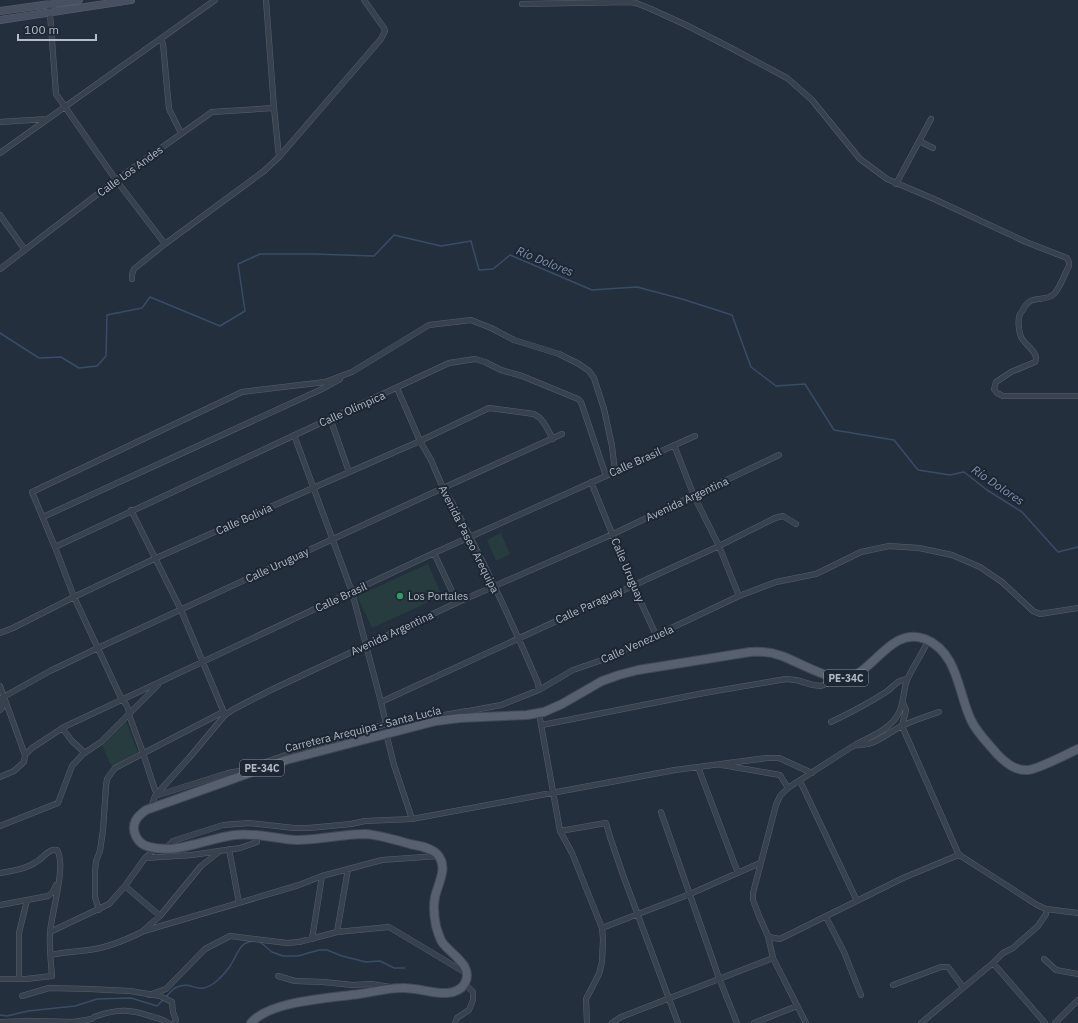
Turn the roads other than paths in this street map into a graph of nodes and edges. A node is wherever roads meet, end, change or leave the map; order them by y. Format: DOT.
graph roads {
  1 [pos="79,0"];
  2 [pos="131,0"];
  3 [pos="215,0"];
  4 [pos="266,0"];
  5 [pos="364,0"];
  6 [pos="49,2"];
  7 [pos="590,2"];
  8 [pos="522,4"];
  9 [pos="0,11"];
  10 [pos="49,13"];
  11 [pos="0,20"];
  12 [pos="161,39"];
  13 [pos="64,108"];
  14 [pos="274,108"];
  15 [pos="48,118"];
  16 [pos="931,118"];
  17 [pos="0,122"];
  18 [pos="181,133"];
  19 [pos="919,141"];
  20 [pos="933,148"];
  21 [pos="0,153"];
  22 [pos="279,157"];
  23 [pos="116,180"];
  24 [pos="896,184"];
  25 [pos="0,215"];
  26 [pos="165,244"];
  27 [pos="25,250"];
  28 [pos="0,269"];
  29 [pos="132,279"];
  30 [pos="352,372"];
  31 [pos="397,388"];
  32 [pos="1078,396"];
  33 [pos="330,418"];
  34 [pos="562,434"];
  35 [pos="294,435"];
  36 [pos="695,436"];
  37 [pos="553,439"];
  38 [pos="420,441"];
  39 [pos="674,445"];
  40 [pos="779,455"];
  41 [pos="349,472"];
  42 [pos="615,472"];
  43 [pos="606,476"];
  44 [pos="591,482"];
  45 [pos="313,488"];
  46 [pos="443,488"];
  47 [pos="694,496"];
  48 [pos="131,510"];
  49 [pos="43,517"];
  50 [pos="796,524"];
  51 [pos="613,534"];
  52 [pos="471,537"];
  53 [pos="332,540"];
  54 [pos="55,546"];
  55 [pos="719,546"];
  56 [pos="434,553"];
  57 [pos="154,559"];
  58 [pos="633,585"];
  59 [pos="494,586"];
  60 [pos="352,592"];
  61 [pos="740,596"];
  62 [pos="74,597"];
  63 [pos="456,602"];
  64 [pos="1078,608"];
  65 [pos="181,610"];
  66 [pos="0,633"];
  67 [pos="656,635"];
  68 [pos="519,638"];
  69 [pos="928,641"];
  70 [pos="366,645"];
  71 [pos="98,648"];
  72 [pos="202,662"];
  73 [pos="842,678"];
  74 [pos="907,679"];
  75 [pos="162,681"];
  76 [pos="0,686"];
  77 [pos="539,690"];
  78 [pos="2,697"];
  79 [pos="122,700"];
  80 [pos="382,702"];
  81 [pos="903,703"];
  82 [pos="0,710"];
  83 [pos="469,711"];
  84 [pos="939,712"];
  85 [pos="539,713"];
  86 [pos="129,714"];
  87 [pos="224,714"];
  88 [pos="460,718"];
  89 [pos="831,722"];
  90 [pos="386,724"];
  91 [pos="542,725"];
  92 [pos="902,726"];
  93 [pos="62,728"];
  94 [pos="386,734"];
  95 [pos="856,745"];
  96 [pos="1078,749"];
  97 [pos="85,753"];
  98 [pos="143,753"];
  99 [pos="25,755"];
  100 [pos="716,764"];
  101 [pos="698,767"];
  102 [pos="812,773"];
  103 [pos="0,777"];
  104 [pos="800,781"];
  105 [pos="788,788"];
  106 [pos="155,790"];
  107 [pos="553,793"];
  108 [pos="154,796"];
  109 [pos="151,808"];
  110 [pos="660,812"];
  111 [pos="412,819"];
  112 [pos="0,826"];
  113 [pos="560,831"];
  114 [pos="257,842"];
  115 [pos="156,848"];
  116 [pos="166,848"];
  117 [pos="229,849"];
  118 [pos="220,851"];
  119 [pos="438,856"];
  120 [pos="961,856"];
  121 [pos="145,858"];
  122 [pos="760,863"];
  123 [pos="348,869"];
  124 [pos="0,873"];
  125 [pos="738,873"];
  126 [pos="322,876"];
  127 [pos="58,879"];
  128 [pos="125,886"];
  129 [pos="690,894"];
  130 [pos="27,900"];
  131 [pos="857,901"];
  132 [pos="239,903"];
  133 [pos="0,905"];
  134 [pos="1046,909"];
  135 [pos="99,910"];
  136 [pos="638,913"];
  137 [pos="1078,913"];
  138 [pos="160,916"];
  139 [pos="826,917"];
  140 [pos="602,928"];
  141 [pos="144,931"];
  142 [pos="50,932"];
  143 [pos="337,932"];
  144 [pos="768,936"];
  145 [pos="312,939"];
  146 [pos="51,955"];
  147 [pos="773,958"];
  148 [pos="1044,959"];
  149 [pos="993,963"];
  150 [pos="466,973"];
  151 [pos="1078,974"];
  152 [pos="278,976"];
  153 [pos="719,978"];
  154 [pos="0,979"];
  155 [pos="19,979"];
  156 [pos="465,984"];
  157 [pos="893,985"];
  158 [pos="963,987"];
  159 [pos="394,988"];
  160 [pos="149,995"];
  161 [pos="861,995"];
  162 [pos="22,996"];
  163 [pos="670,998"];
  164 [pos="1078,1000"];
  165 [pos="797,1006"];
  166 [pos="35,1022"];
  167 [pos="0,1023"];
  168 [pos="168,1023"];
  169 [pos="174,1023"];
  170 [pos="251,1023"];
  171 [pos="455,1023"];
  172 [pos="587,1023"];
  173 [pos="612,1023"];
  174 [pos="678,1023"];
  175 [pos="736,1023"];
  176 [pos="754,1023"];
  177 [pos="806,1023"];
  178 [pos="921,1023"];
  179 [pos="1045,1023"];
  180 [pos="1055,1023"];
  1 -- 6 [label="street"];
  2 -- 10 [label="street"];
  3 -- 12 [label="street"];
  4 -- 14 [label="street"];
  5 -- 22 [label="street"];
  6 -- 9 [label="street"];
  6 -- 10 [label="street"];
  7 -- 8 [label="street"];
  7 -- 24 [label="street"];
  10 -- 11 [label="street"];
  10 -- 13 [label="street"];
  12 -- 13 [label="street"];
  12 -- 18 [label="street"];
  13 -- 15 [label="street"];
  13 -- 23 [label="street"];
  14 -- 18 [label="street, Calle Los Andes"];
  14 -- 22 [label="street"];
  15 -- 17 [label="street"];
  15 -- 21 [label="street"];
  16 -- 19 [label="street"];
  18 -- 23 [label="street, Calle Los Andes"];
  19 -- 20 [label="street"];
  19 -- 24 [label="street"];
  22 -- 26 [label="street"];
  23 -- 26 [label="street"];
  23 -- 27 [label="street, Calle Los Andes"];
  24 -- 32 [label="street"];
  25 -- 27 [label="street"];
  26 -- 29 [label="street"];
  27 -- 28 [label="street, Calle Los Andes"];
  30 -- 42 [label="street"];
  30 -- 49 [label="street"];
  30 -- 49 [label="street"];
  31 -- 33 [label="street, Calle Olímpica"];
  31 -- 38 [label="street, Avenida Paseo Arequipa"];
  31 -- 43 [label="street, Calle Olímpica"];
  33 -- 35 [label="street, Calle Olímpica"];
  33 -- 41 [label="street"];
  34 -- 37 [label="street, Calle Uruguay"];
  35 -- 45 [label="street"];
  35 -- 48 [label="street, Calle Olímpica"];
  36 -- 39 [label="street, Calle Brasil"];
  37 -- 38 [label="street, Calle Bolivia"];
  37 -- 46 [label="street, Calle Uruguay"];
  38 -- 41 [label="street, Calle Bolivia"];
  38 -- 46 [label="street, Avenida Paseo Arequipa"];
  39 -- 42 [label="street, Calle Brasil"];
  39 -- 47 [label="street"];
  40 -- 47 [label="street, Avenida Argentina"];
  41 -- 45 [label="street, Calle Bolivia"];
  42 -- 43 [label="street, Calle Brasil"];
  43 -- 44 [label="street, Calle Brasil"];
  44 -- 51 [label="street, Calle Uruguay"];
  44 -- 52 [label="street, Calle Brasil"];
  45 -- 53 [label="street"];
  45 -- 57 [label="street, Calle Bolivia"];
  46 -- 52 [label="street, Avenida Paseo Arequipa"];
  46 -- 53 [label="street, Calle Uruguay"];
  47 -- 51 [label="street, Avenida Argentina"];
  47 -- 55 [label="street"];
  48 -- 54 [label="street, Calle Olímpica"];
  48 -- 57 [label="street"];
  49 -- 54 [label="street"];
  50 -- 55 [label="street, Calle Paraguay"];
  51 -- 58 [label="street, Calle Uruguay"];
  51 -- 59 [label="street, Avenida Argentina"];
  52 -- 56 [label="street, Calle Brasil"];
  52 -- 59 [label="street, Avenida Paseo Arequipa"];
  53 -- 60 [label="street"];
  53 -- 65 [label="street, Calle Uruguay"];
  54 -- 62 [label="street"];
  55 -- 58 [label="street, Calle Paraguay"];
  55 -- 61 [label="street"];
  56 -- 60 [label="street, Calle Brasil"];
  56 -- 63 [label="street"];
  57 -- 62 [label="street, Calle Bolivia"];
  57 -- 65 [label="street"];
  58 -- 67 [label="street, Calle Uruguay"];
  58 -- 68 [label="street, Calle Paraguay"];
  59 -- 63 [label="street, Avenida Argentina"];
  59 -- 68 [label="street, Avenida Paseo Arequipa"];
  60 -- 70 [label="street"];
  60 -- 72 [label="street, Calle Brasil"];
  61 -- 64 [label="street, Calle Venezuela"];
  61 -- 67 [label="street, Calle Venezuela"];
  62 -- 66 [label="street, Calle Bolivia"];
  62 -- 71 [label="street"];
  63 -- 70 [label="street, Avenida Argentina"];
  65 -- 71 [label="street, Calle Uruguay"];
  65 -- 72 [label="street"];
  67 -- 77 [label="street, Calle Venezuela"];
  68 -- 77 [label="street, Avenida Paseo Arequipa"];
  68 -- 80 [label="street, Calle Paraguay"];
  69 -- 73 [label="main road, PE-34C"];
  69 -- 74 [label="street"];
  69 -- 96 [label="main road, PE-34C"];
  70 -- 80 [label="street"];
  70 -- 87 [label="street, Avenida Argentina"];
  71 -- 78 [label="street, Calle Uruguay"];
  71 -- 79 [label="street"];
  72 -- 75 [label="street, Calle Brasil"];
  72 -- 87 [label="street"];
  73 -- 85 [label="main road, Carretera Arequipa - Santa Lucía / PE-34C"];
  73 -- 91 [label="street"];
  74 -- 81 [label="street"];
  74 -- 89 [label="street"];
  75 -- 79 [label="street, Calle Brasil"];
  75 -- 86 [label="street"];
  76 -- 78 [label="street"];
  77 -- 83 [label="street, Calle Venezuela"];
  78 -- 82 [label="street"];
  78 -- 99 [label="street"];
  79 -- 86 [label="street"];
  79 -- 93 [label="street, Calle Brasil"];
  80 -- 90 [label="street"];
  81 -- 92 [label="street"];
  81 -- 95 [label="street"];
  83 -- 88 [label="street, Calle Venezuela"];
  83 -- 90 [label="street"];
  84 -- 92 [label="street"];
  85 -- 88 [label="main road, Carretera Arequipa - Santa Lucía / PE-34C"];
  85 -- 91 [label="street"];
  86 -- 97 [label="street"];
  86 -- 98 [label="street"];
  87 -- 98 [label="street"];
  87 -- 108 [label="street, Avenida Argentina"];
  88 -- 94 [label="main road, Carretera Arequipa - Santa Lucía / PE-34C"];
  90 -- 108 [label="street"];
  91 -- 107 [label="street"];
  92 -- 95 [label="street"];
  92 -- 120 [label="street"];
  93 -- 97 [label="street"];
  93 -- 99 [label="street, Calle Brasil"];
  94 -- 109 [label="main road, Carretera Arequipa - Santa Lucía / PE-34C"];
  94 -- 111 [label="street"];
  95 -- 102 [label="street"];
  97 -- 112 [label="street"];
  98 -- 106 [label="street"];
  98 -- 135 [label="street"];
  99 -- 103 [label="street, Calle Brasil"];
  100 -- 101 [label="street"];
  100 -- 102 [label="street"];
  100 -- 105 [label="street"];
  101 -- 107 [label="street"];
  101 -- 125 [label="street"];
  102 -- 104 [label="street"];
  104 -- 105 [label="street"];
  104 -- 131 [label="street"];
  105 -- 122 [label="street"];
  107 -- 111 [label="street"];
  107 -- 113 [label="street"];
  108 -- 109 [label="street, Avenida Argentina"];
  109 -- 115 [label="main road, Carretera Arequipa - Santa Lucía / PE-34C"];
  110 -- 129 [label="street"];
  111 -- 116 [label="street"];
  113 -- 136 [label="street"];
  113 -- 140 [label="street"];
  114 -- 117 [label="street"];
  115 -- 116 [label="main road, Carretera Arequipa - Santa Lucía / PE-34C"];
  115 -- 121 [label="street"];
  116 -- 119 [label="main road, Carretera Arequipa - Santa Lucía / PE-34C"];
  117 -- 118 [label="street"];
  117 -- 132 [label="street"];
  118 -- 121 [label="street"];
  118 -- 138 [label="street"];
  119 -- 123 [label="street"];
  119 -- 150 [label="main road"];
  120 -- 131 [label="street"];
  120 -- 134 [label="street"];
  121 -- 128 [label="street"];
  122 -- 125 [label="street"];
  122 -- 144 [label="street"];
  123 -- 126 [label="street"];
  123 -- 143 [label="street"];
  124 -- 127 [label="street"];
  125 -- 129 [label="street"];
  126 -- 132 [label="street"];
  126 -- 145 [label="street"];
  127 -- 130 [label="street"];
  127 -- 142 [label="street"];
  128 -- 135 [label="street"];
  128 -- 138 [label="street"];
  129 -- 136 [label="street"];
  129 -- 153 [label="street"];
  130 -- 133 [label="street"];
  130 -- 155 [label="street"];
  131 -- 139 [label="street"];
  132 -- 141 [label="street"];
  134 -- 137 [label="street"];
  134 -- 149 [label="street"];
  135 -- 142 [label="street"];
  136 -- 140 [label="street"];
  136 -- 163 [label="street"];
  138 -- 141 [label="street"];
  139 -- 144 [label="street"];
  139 -- 161 [label="street"];
  140 -- 172 [label="street"];
  141 -- 146 [label="street"];
  142 -- 146 [label="street"];
  143 -- 145 [label="street"];
  143 -- 150 [label="street"];
  144 -- 147 [label="street"];
  145 -- 160 [label="street"];
  146 -- 155 [label="street"];
  147 -- 153 [label="street"];
  147 -- 165 [label="street"];
  148 -- 151 [label="street"];
  149 -- 158 [label="street"];
  149 -- 179 [label="street"];
  150 -- 156 [label="main road"];
  152 -- 159 [label="street"];
  153 -- 163 [label="street"];
  153 -- 175 [label="street"];
  154 -- 155 [label="street"];
  156 -- 159 [label="main road"];
  156 -- 171 [label="street"];
  157 -- 158 [label="street"];
  158 -- 178 [label="street"];
  159 -- 170 [label="main road"];
  160 -- 162 [label="street"];
  160 -- 169 [label="street"];
  163 -- 173 [label="street"];
  163 -- 174 [label="street"];
  164 -- 180 [label="street"];
  165 -- 176 [label="street"];
  165 -- 177 [label="street"];
  166 -- 167 [label="street"];
  166 -- 168 [label="street"];
}
